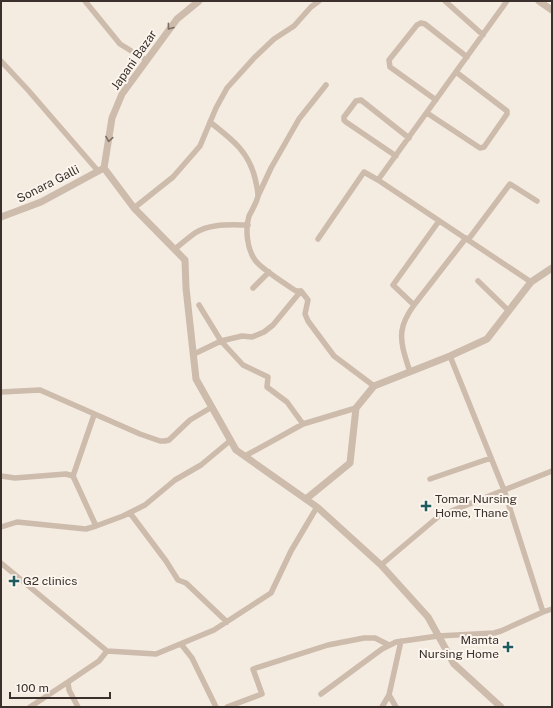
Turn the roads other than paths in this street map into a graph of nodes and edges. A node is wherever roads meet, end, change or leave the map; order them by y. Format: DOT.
graph roads {
  1 [pos="85,1"];
  2 [pos="199,1"];
  3 [pos="319,1"];
  4 [pos="445,1"];
  5 [pos="507,1"];
  6 [pos="539,1"];
  7 [pos="552,10"];
  8 [pos="483,35"];
  9 [pos="467,57"];
  10 [pos="146,60"];
  11 [pos="1,61"];
  12 [pos="456,72"];
  13 [pos="326,85"];
  14 [pos="436,100"];
  15 [pos="426,113"];
  16 [pos="210,122"];
  17 [pos="409,138"];
  18 [pos="396,156"];
  19 [pos="101,170"];
  20 [pos="378,180"];
  21 [pos="258,196"];
  22 [pos="536,201"];
  23 [pos="134,208"];
  24 [pos="1,217"];
  25 [pos="440,221"];
  26 [pos="248,225"];
  27 [pos="318,239"];
  28 [pos="467,239"];
  29 [pos="175,249"];
  30 [pos="552,268"];
  31 [pos="269,272"];
  32 [pos="478,281"];
  33 [pos="531,282"];
  34 [pos="253,288"];
  35 [pos="301,292"];
  36 [pos="414,304"];
  37 [pos="199,305"];
  38 [pos="509,311"];
  39 [pos="221,341"];
  40 [pos="194,354"];
  41 [pos="450,356"];
  42 [pos="410,372"];
  43 [pos="374,386"];
  44 [pos="1,392"];
  45 [pos="212,407"];
  46 [pos="356,408"];
  47 [pos="94,415"];
  48 [pos="303,424"];
  49 [pos="231,440"];
  50 [pos="246,456"];
  51 [pos="491,458"];
  52 [pos="552,471"];
  53 [pos="1,476"];
  54 [pos="73,476"];
  55 [pos="430,478"];
  56 [pos="504,490"];
  57 [pos="306,499"];
  58 [pos="317,507"];
  59 [pos="130,513"];
  60 [pos="1,526"];
  61 [pos="96,526"];
  62 [pos="1,563"];
  63 [pos="381,565"];
  64 [pos="552,609"];
  65 [pos="543,612"];
  66 [pos="227,622"];
  67 [pos="438,636"];
  68 [pos="401,641"];
  69 [pos="181,644"];
  70 [pos="389,646"];
  71 [pos="107,651"];
  72 [pos="68,682"];
  73 [pos="321,694"];
  74 [pos="389,695"];
  75 [pos="30,707"];
  76 [pos="78,707"];
  77 [pos="216,707"];
  78 [pos="227,707"];
  79 [pos="382,707"];
  80 [pos="396,707"];
  81 [pos="501,707"];
  1 -- 10 [label="street"];
  2 -- 10 [label="street, Japani Bazar, one-way"];
  3 -- 16 [label="street"];
  4 -- 8 [label="street"];
  5 -- 8 [label="street"];
  6 -- 7 [label="street"];
  8 -- 9 [label="street"];
  9 -- 12 [label="street"];
  9 -- 14 [label="street"];
  10 -- 19 [label="street, Japani Bazar, one-way"];
  11 -- 19 [label="street"];
  12 -- 14 [label="street"];
  12 -- 15 [label="street"];
  13 -- 21 [label="street"];
  14 -- 15 [label="street"];
  15 -- 17 [label="street"];
  16 -- 21 [label="street"];
  16 -- 23 [label="street"];
  17 -- 18 [label="street"];
  17 -- 18 [label="street"];
  18 -- 20 [label="street"];
  19 -- 23 [label="street"];
  19 -- 24 [label="street, Sonara Galli"];
  20 -- 25 [label="street"];
  20 -- 27 [label="street"];
  21 -- 26 [label="street"];
  22 -- 28 [label="street"];
  23 -- 29 [label="street"];
  25 -- 28 [label="street"];
  25 -- 36 [label="street"];
  26 -- 29 [label="street"];
  26 -- 31 [label="street"];
  28 -- 33 [label="street"];
  28 -- 36 [label="street"];
  29 -- 40 [label="street"];
  30 -- 33 [label="street"];
  31 -- 34 [label="street"];
  31 -- 35 [label="street"];
  32 -- 38 [label="street"];
  33 -- 38 [label="street"];
  35 -- 39 [label="street"];
  35 -- 43 [label="street"];
  36 -- 42 [label="street"];
  37 -- 39 [label="street"];
  38 -- 41 [label="street"];
  39 -- 40 [label="street"];
  39 -- 48 [label="street"];
  40 -- 45 [label="street"];
  41 -- 42 [label="street"];
  41 -- 51 [label="street"];
  42 -- 43 [label="street"];
  43 -- 46 [label="street"];
  44 -- 47 [label="street"];
  45 -- 47 [label="street"];
  45 -- 49 [label="street"];
  46 -- 48 [label="street"];
  46 -- 57 [label="street"];
  47 -- 54 [label="street"];
  48 -- 50 [label="street"];
  49 -- 50 [label="street"];
  49 -- 59 [label="street"];
  50 -- 57 [label="street"];
  51 -- 55 [label="street"];
  51 -- 56 [label="street"];
  52 -- 56 [label="street"];
  53 -- 54 [label="street"];
  54 -- 61 [label="street"];
  56 -- 63 [label="street"];
  56 -- 65 [label="street"];
  57 -- 58 [label="street"];
  58 -- 63 [label="street"];
  58 -- 66 [label="street"];
  59 -- 61 [label="street"];
  59 -- 66 [label="street"];
  60 -- 61 [label="street"];
  62 -- 71 [label="street"];
  63 -- 67 [label="street"];
  64 -- 65 [label="street"];
  65 -- 67 [label="street"];
  66 -- 69 [label="street"];
  67 -- 68 [label="street"];
  67 -- 81 [label="street"];
  68 -- 70 [label="street"];
  68 -- 74 [label="street"];
  69 -- 71 [label="street"];
  69 -- 77 [label="street"];
  70 -- 73 [label="street"];
  70 -- 78 [label="street"];
  71 -- 72 [label="street"];
  72 -- 75 [label="street"];
  72 -- 76 [label="street"];
  74 -- 79 [label="street"];
  74 -- 80 [label="street"];
}
